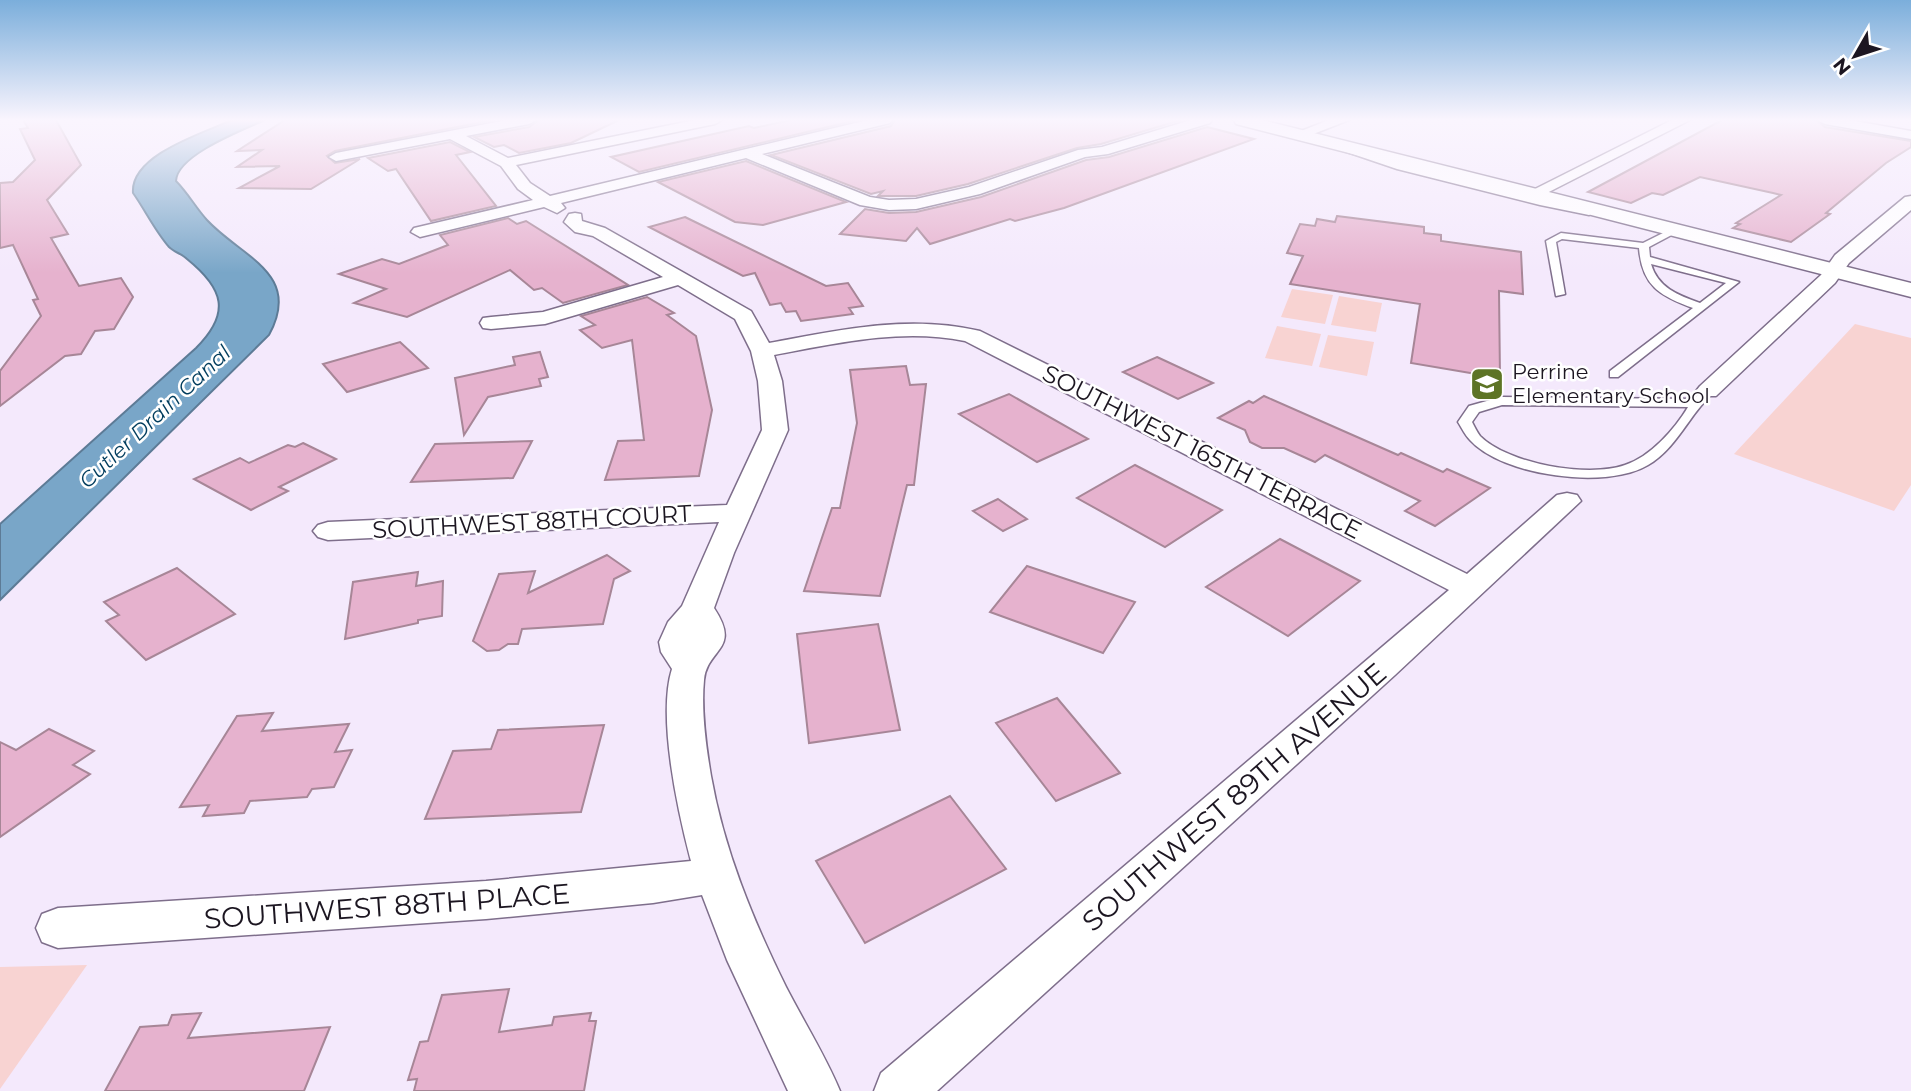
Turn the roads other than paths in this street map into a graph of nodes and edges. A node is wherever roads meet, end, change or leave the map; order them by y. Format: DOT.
graph roads {
  1 [pos="512,171"];
  2 [pos="674,171"];
  3 [pos="791,171"];
  4 [pos="1027,171"];
  5 [pos="1420,171"];
  6 [pos="1442,171"];
  7 [pos="1580,171"];
  8 [pos="1533,194"];
  9 [pos="1911,201"];
  10 [pos="546,202"];
  11 [pos="1622,216"];
  12 [pos="1676,230"];
  13 [pos="420,232"];
  14 [pos="1644,246"];
  15 [pos="1645,259"];
  16 [pos="1835,271"];
  17 [pos="681,278"];
  18 [pos="1911,290"];
  19 [pos="1560,294"];
  20 [pos="1701,307"];
  21 [pos="491,323"];
  22 [pos="757,342"];
  23 [pos="1614,374"];
  24 [pos="1700,397"];
  25 [pos="1567,501"];
  26 [pos="737,513"];
  27 [pos="328,531"];
  28 [pos="1469,588"];
  29 [pos="716,875"];
  30 [pos="58,928"];
  31 [pos="815,1091"];
  32 [pos="899,1091"];
  1 -- 10 [label="street"];
  2 -- 10 [label="street"];
  3 -- 4 [label="street"];
  5 -- 11 [label="lane"];
  6 -- 8 [label="street"];
  7 -- 8 [label="street"];
  8 -- 11 [label="street"];
  9 -- 16 [label="street"];
  10 -- 13 [label="street"];
  10 -- 17 [label="street"];
  11 -- 12 [label="street"];
  12 -- 14 [label="lane"];
  12 -- 16 [label="street"];
  14 -- 15 [label="lane"];
  14 -- 19 [label="lane"];
  15 -- 20 [label="lane"];
  15 -- 20 [label="lane"];
  16 -- 18 [label="street"];
  16 -- 24 [label="street"];
  17 -- 21 [label="street"];
  17 -- 22 [label="street"];
  20 -- 23 [label="lane"];
  22 -- 26 [label="street"];
  22 -- 28 [label="street, SOUTHWEST 165TH TERRACE"];
  24 -- 24 [label="lane"];
  25 -- 28 [label="street, SOUTHWEST 89TH AVENUE"];
  26 -- 27 [label="street, SOUTHWEST 88TH COURT"];
  26 -- 29 [label="street"];
  28 -- 32 [label="street, SOUTHWEST 89TH AVENUE"];
  29 -- 30 [label="street, SOUTHWEST 88TH PLACE"];
  29 -- 31 [label="street"];
}
